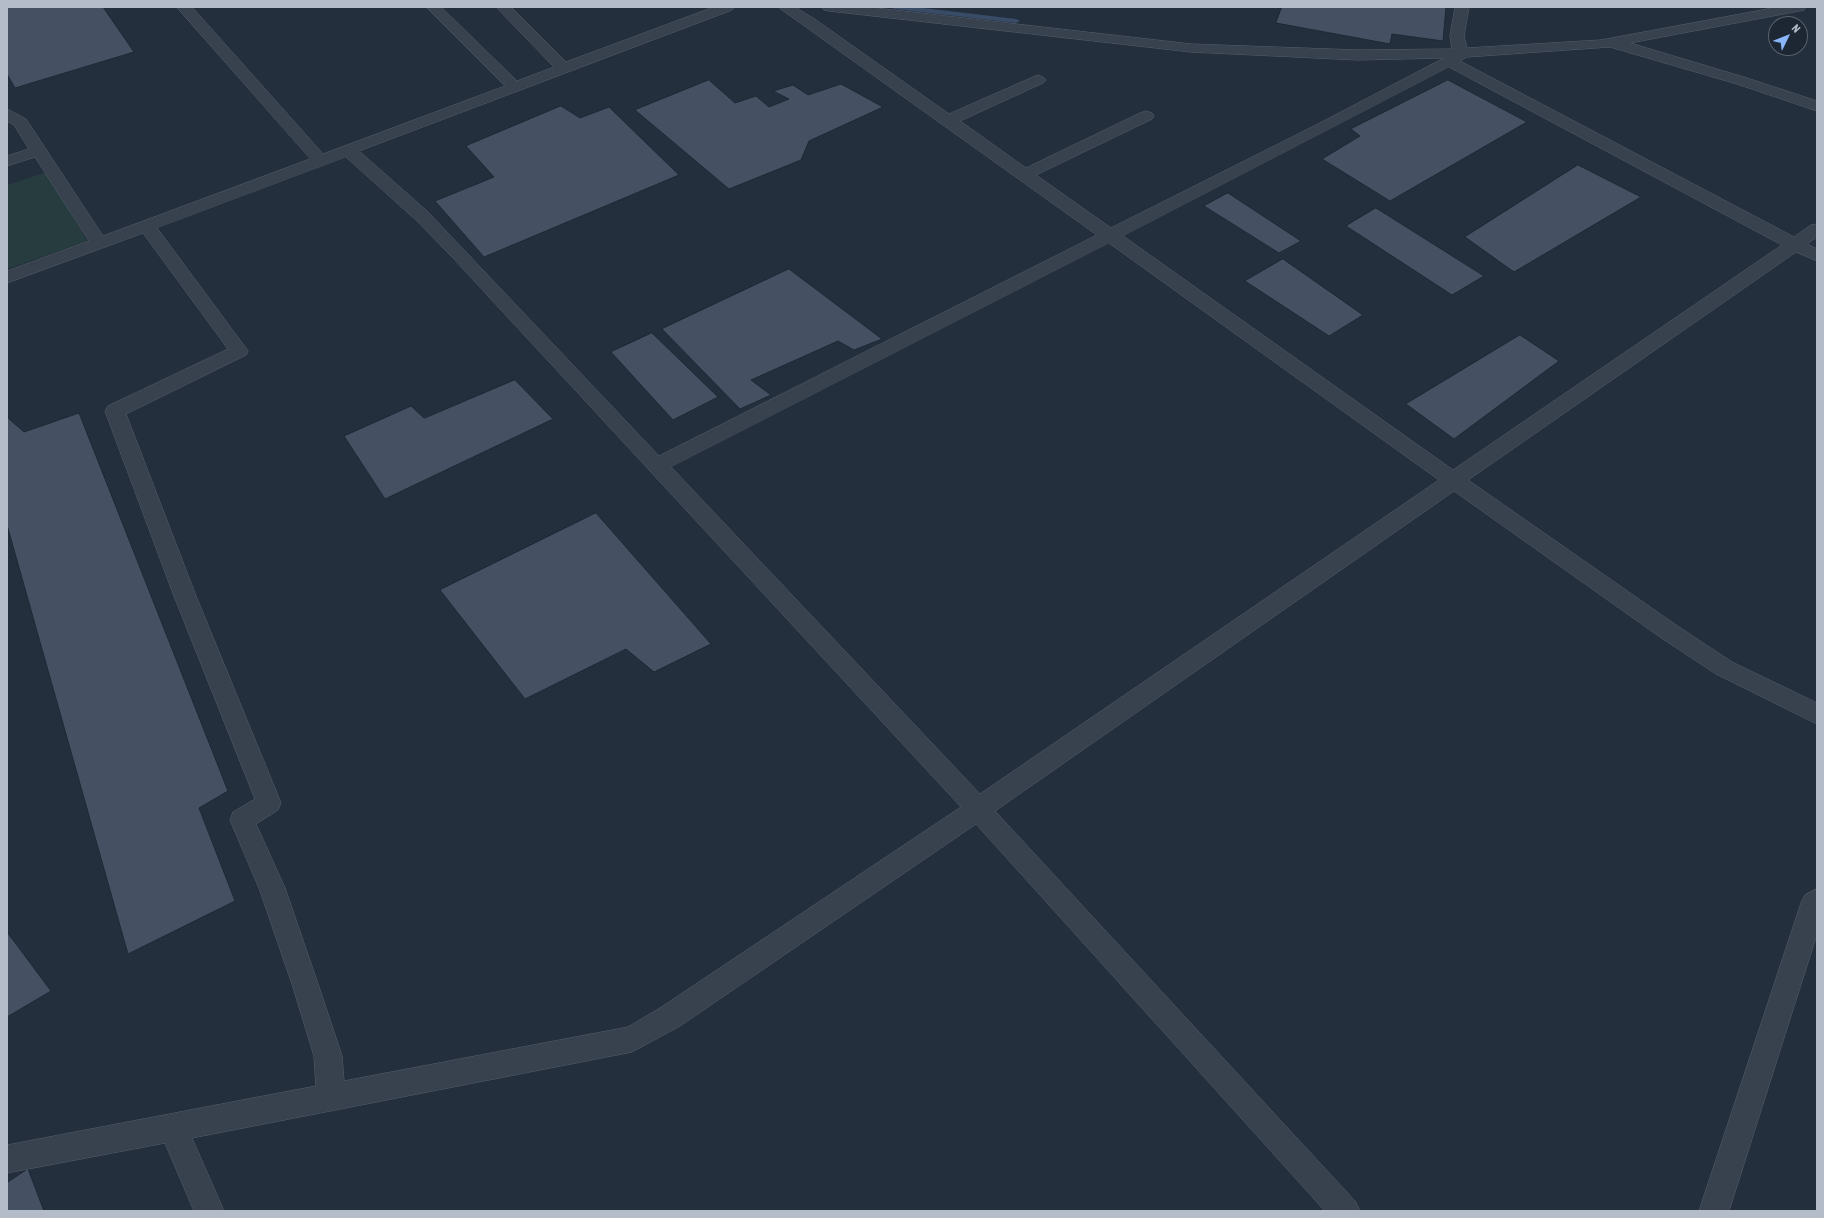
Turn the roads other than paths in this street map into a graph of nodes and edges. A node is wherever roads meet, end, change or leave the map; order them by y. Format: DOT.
graph roads {
  1 [pos="184,7"];
  2 [pos="433,7"];
  3 [pos="503,7"];
  4 [pos="727,7"];
  5 [pos="785,7"];
  6 [pos="828,7"];
  7 [pos="948,7"];
  8 [pos="1462,7"];
  9 [pos="1799,7"];
  10 [pos="1261,39"];
  11 [pos="1611,42"];
  12 [pos="1458,56"];
  13 [pos="564,69"];
  14 [pos="1038,80"];
  15 [pos="515,87"];
  16 [pos="1817,106"];
  17 [pos="7,114"];
  18 [pos="1146,116"];
  19 [pos="949,120"];
  20 [pos="348,150"];
  21 [pos="39,151"];
  22 [pos="7,161"];
  23 [pos="320,161"];
  24 [pos="1024,175"];
  25 [pos="147,226"];
  26 [pos="1817,229"];
  27 [pos="1110,236"];
  28 [pos="100,244"];
  29 [pos="1794,245"];
  30 [pos="1817,256"];
  31 [pos="7,277"];
  32 [pos="656,466"];
  33 [pos="1454,480"];
  34 [pos="1817,714"];
  35 [pos="978,809"];
  36 [pos="1817,902"];
  37 [pos="331,1097"];
  38 [pos="173,1128"];
  39 [pos="7,1159"];
  40 [pos="209,1211"];
  41 [pos="1345,1211"];
  42 [pos="1714,1211"];
  1 -- 23 [label="street"];
  2 -- 15 [label="street"];
  3 -- 13 [label="street"];
  4 -- 13 [label="street"];
  5 -- 19 [label="street"];
  6 -- 12 [label="street"];
  7 -- 10 [label="street"];
  8 -- 12 [label="street"];
  9 -- 11 [label="street"];
  11 -- 12 [label="street"];
  11 -- 16 [label="street"];
  12 -- 27 [label="street"];
  12 -- 29 [label="street"];
  13 -- 15 [label="street"];
  14 -- 19 [label="street"];
  15 -- 20 [label="street"];
  17 -- 21 [label="street"];
  18 -- 24 [label="street"];
  19 -- 24 [label="street"];
  20 -- 23 [label="street"];
  20 -- 32 [label="street"];
  21 -- 22 [label="street"];
  21 -- 28 [label="street"];
  23 -- 25 [label="street"];
  24 -- 27 [label="street"];
  25 -- 28 [label="street"];
  25 -- 37 [label="street"];
  26 -- 29 [label="street"];
  27 -- 32 [label="street"];
  27 -- 33 [label="street"];
  28 -- 31 [label="street"];
  29 -- 30 [label="street"];
  29 -- 33 [label="street"];
  32 -- 35 [label="street"];
  33 -- 34 [label="street"];
  33 -- 35 [label="street"];
  35 -- 37 [label="street"];
  35 -- 41 [label="street"];
  36 -- 42 [label="street"];
  37 -- 38 [label="street"];
  38 -- 39 [label="street"];
  38 -- 40 [label="street"];
}
